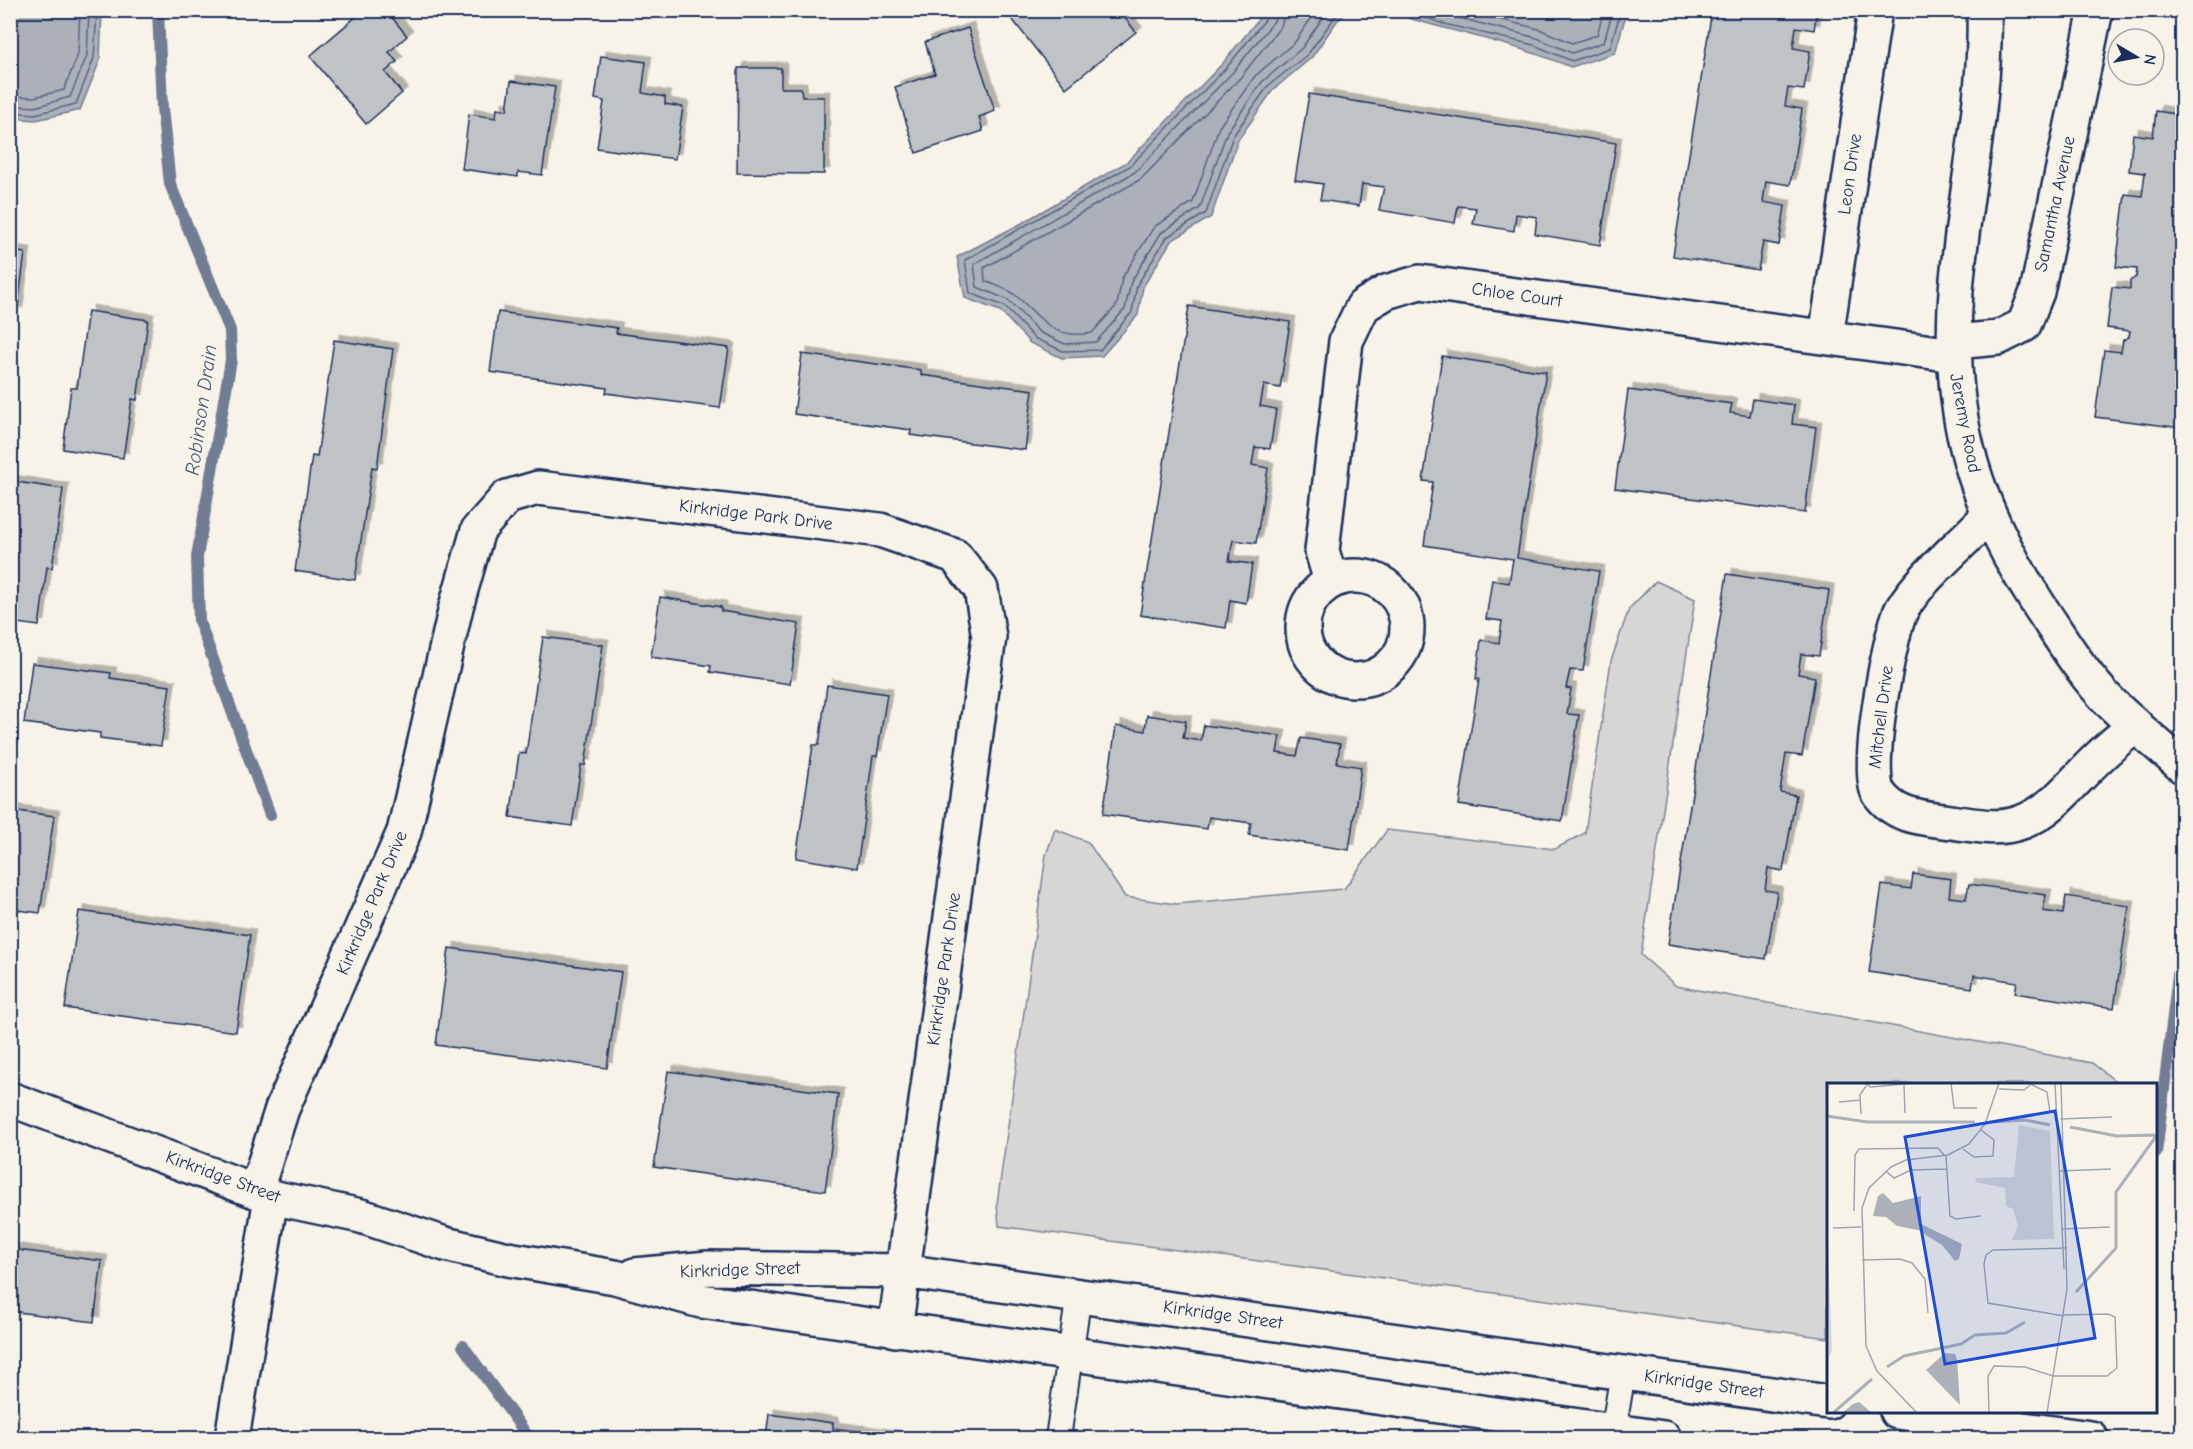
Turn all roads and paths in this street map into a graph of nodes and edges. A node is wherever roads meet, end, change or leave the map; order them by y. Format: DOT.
graph roads {
  1 [pos="1875,10"];
  2 [pos="1984,10"];
  3 [pos="2096,10"];
  4 [pos="1826,338"];
  5 [pos="1955,348"];
  6 [pos="1988,516"];
  7 [pos="1331,581"];
  8 [pos="2136,725"];
  9 [pos="2182,766"];
  10 [pos="10,1099"];
  11 [pos="264,1194"];
  12 [pos="903,1271"];
  13 [pos="615,1277"];
  14 [pos="1079,1294"];
  15 [pos="895,1330"];
  16 [pos="1072,1353"];
  17 [pos="1623,1373"];
  18 [pos="1827,1402"];
  19 [pos="1904,1413"];
  20 [pos="1613,1435"];
  21 [pos="232,1438"];
  22 [pos="1058,1438"];
  23 [pos="1664,1438"];
  24 [pos="2091,1438"];
  1 -- 4 [label="street, Leon Drive"];
  2 -- 5 [label="street, Jeremy Road"];
  3 -- 5 [label="street, Samantha Avenue"];
  4 -- 5 [label="street, Chloe Court"];
  4 -- 7 [label="street, Chloe Court"];
  5 -- 6 [label="street, Jeremy Road"];
  6 -- 8 [label="street, Jeremy Road"];
  6 -- 8 [label="street, Mitchell Drive"];
  8 -- 9 [label="street, Jeremy Road"];
  10 -- 11 [label="street, Kirkridge Street"];
  11 -- 12 [label="street, Kirkridge Park Drive"];
  11 -- 13 [label="street, Kirkridge Street"];
  11 -- 21 [label="street, Kirkridge Park Drive"];
  12 -- 13 [label="street, Kirkridge Street"];
  12 -- 14 [label="street, Kirkridge Street"];
  12 -- 15 [label="street, Kirkridge Park Drive"];
  13 -- 15 [label="street, Kirkridge Street"];
  14 -- 16 [label="lane"];
  14 -- 17 [label="street, Kirkridge Street"];
  15 -- 16 [label="street, Kirkridge Street"];
  16 -- 20 [label="street, Kirkridge Street"];
  16 -- 22 [label="lane"];
  17 -- 18 [label="street, Kirkridge Street"];
  17 -- 20 [label="lane"];
  19 -- 24 [label="street"];
  20 -- 23 [label="street, Kirkridge Street"];
}
